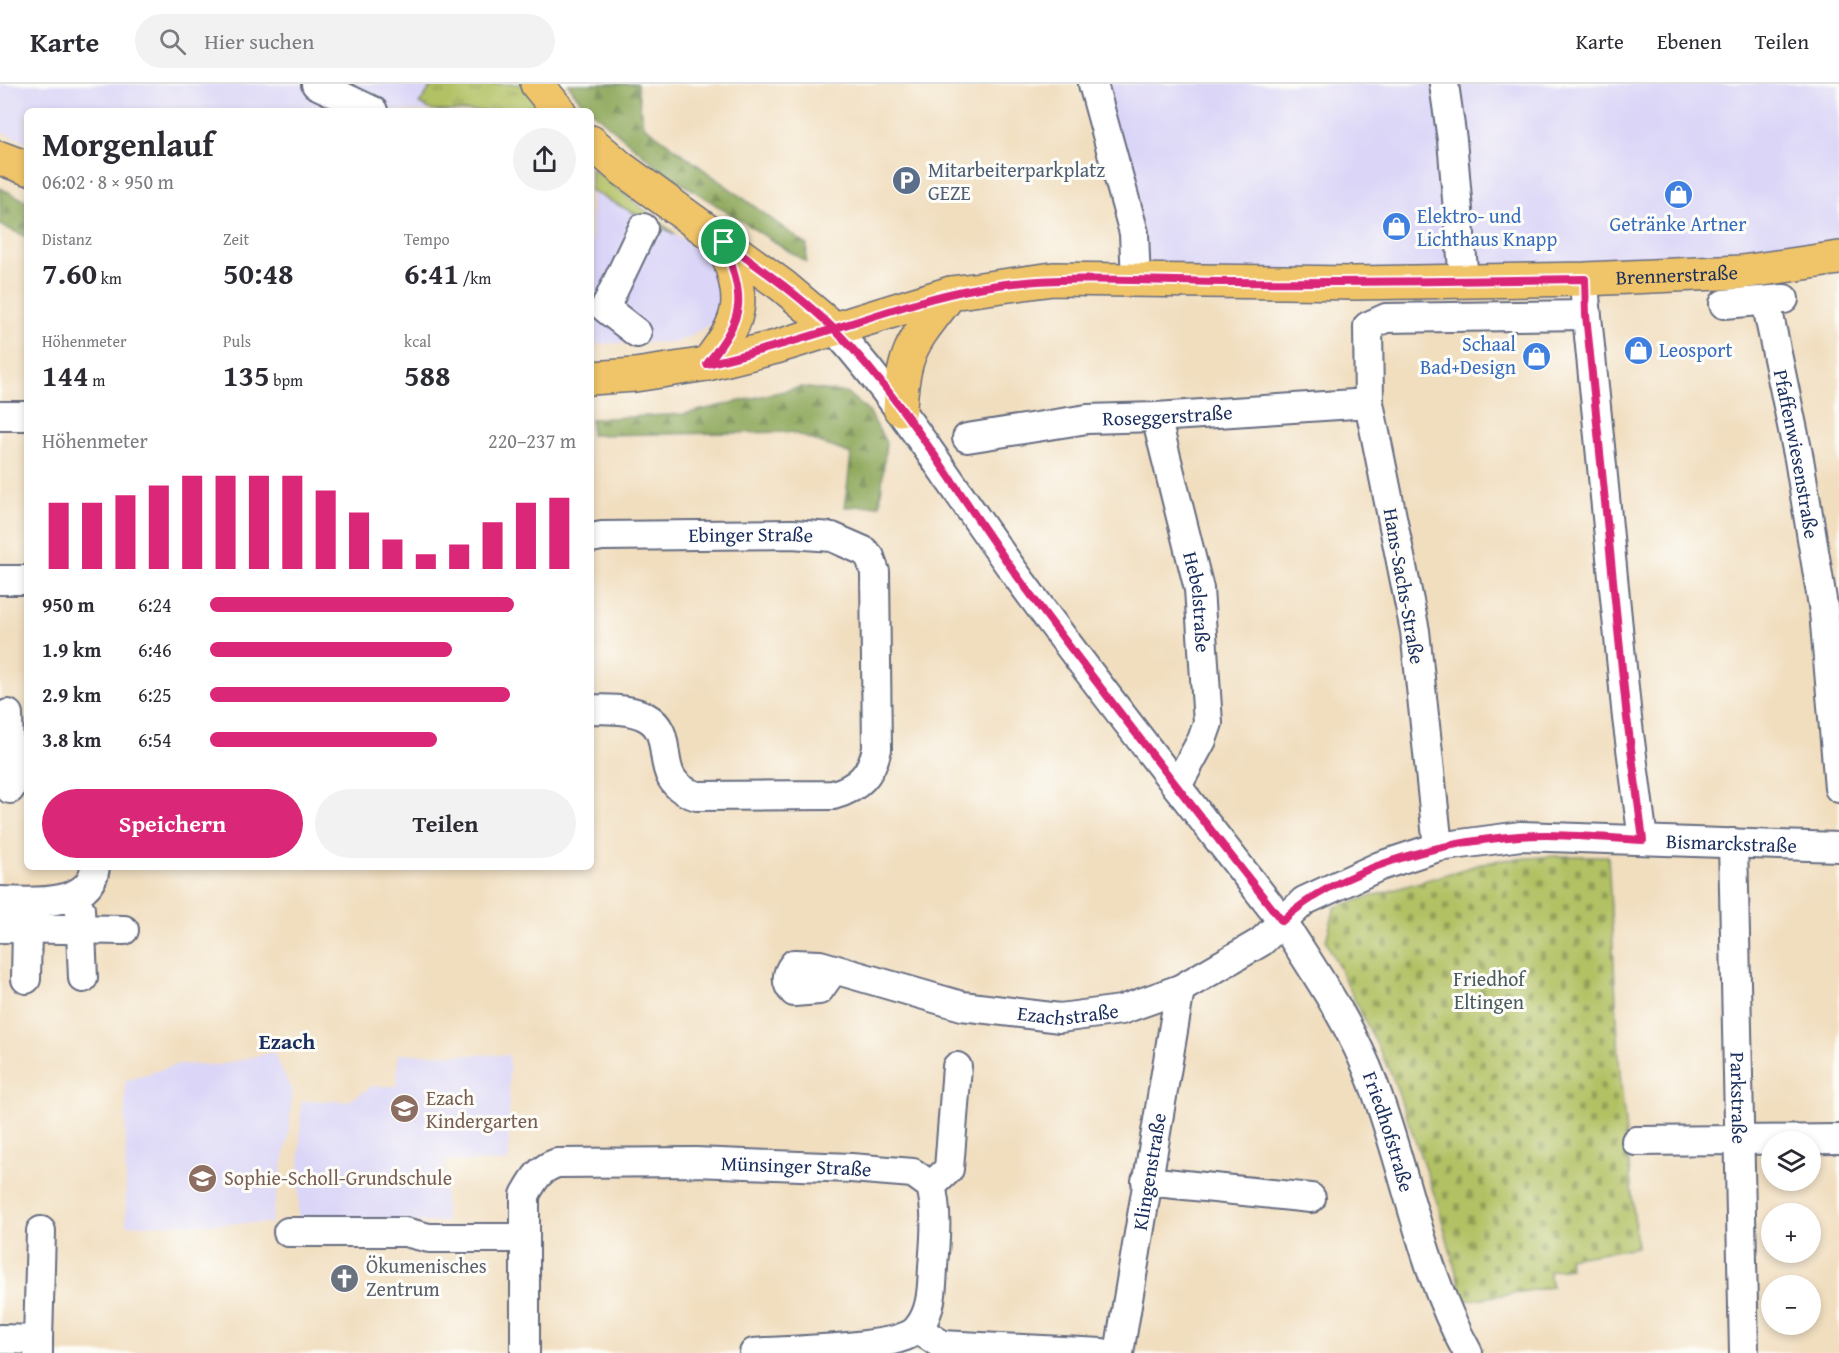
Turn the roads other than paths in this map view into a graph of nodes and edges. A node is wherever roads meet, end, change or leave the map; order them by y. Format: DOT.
graph roads {
  1 [pos="316,84"];
  2 [pos="537,84"];
  3 [pos="1093,84"];
  4 [pos="1444,84"];
  5 [pos="367,108"];
  6 [pos="557,108"];
  7 [pos="594,145"];
  8 [pos="0,158"];
  9 [pos="24,167"];
  10 [pos="643,228"];
  11 [pos="724,242"];
  12 [pos="1839,258"];
  13 [pos="1585,279"];
  14 [pos="1464,280"];
  15 [pos="1136,282"];
  16 [pos="951,293"];
  17 [pos="1724,304"];
  18 [pos="1586,315"];
  19 [pos="834,329"];
  20 [pos="637,333"];
  21 [pos="707,364"];
  22 [pos="594,378"];
  23 [pos="1369,403"];
  24 [pos="900,409"];
  25 [pos="0,416"];
  26 [pos="24,416"];
  27 [pos="1156,417"];
  28 [pos="967,438"];
  29 [pos="594,537"];
  30 [pos="0,580"];
  31 [pos="24,580"];
  32 [pos="594,709"];
  33 [pos="8,714"];
  34 [pos="1177,786"];
  35 [pos="1839,788"];
  36 [pos="12,789"];
  37 [pos="1643,840"];
  38 [pos="1733,843"];
  39 [pos="1438,847"];
  40 [pos="1839,847"];
  41 [pos="95,870"];
  42 [pos="78,892"];
  43 [pos="0,902"];
  44 [pos="1282,921"];
  45 [pos="14,928"];
  46 [pos="83,928"];
  47 [pos="124,930"];
  48 [pos="834,969"];
  49 [pos="83,978"];
  50 [pos="26,979"];
  51 [pos="1180,989"];
  52 [pos="957,1067"];
  53 [pos="1839,1139"];
  54 [pos="1740,1140"];
  55 [pos="1636,1141"];
  56 [pos="1146,1181"];
  57 [pos="931,1186"];
  58 [pos="1311,1198"];
  59 [pos="41,1231"];
  60 [pos="288,1232"];
  61 [pos="524,1238"];
  62 [pos="918,1329"];
  63 [pos="0,1339"];
  64 [pos="38,1346"];
  65 [pos="1461,1349"];
  66 [pos="525,1353"];
  67 [pos="754,1353"];
  68 [pos="1102,1353"];
  69 [pos="1119,1353"];
  70 [pos="1744,1353"];
  1 -- 5 [label="street"];
  2 -- 6 [label="main road"];
  3 -- 15 [label="street"];
  4 -- 14 [label="street"];
  7 -- 11 [label="main road"];
  8 -- 9 [label="main road"];
  10 -- 20 [label="street"];
  11 -- 19 [label="main road"];
  11 -- 21 [label="main road"];
  12 -- 13 [label="main road, Brennerstraße"];
  13 -- 14 [label="main road, Brennerstraße"];
  13 -- 18 [label="street"];
  14 -- 15 [label="main road, Brennerstraße"];
  15 -- 16 [label="main road, Brennerstraße"];
  16 -- 19 [label="main road, Brennerstraße"];
  16 -- 24 [label="main road"];
  17 -- 35 [label="street, Pfaffenwiesenstraße"];
  18 -- 23 [label="street, Hans-Sachs-Straße"];
  18 -- 37 [label="street"];
  19 -- 21 [label="main road, Brennerstraße"];
  19 -- 24 [label="street, Friedhofstraße"];
  21 -- 22 [label="main road, Brennerstraße"];
  23 -- 27 [label="street, Roseggerstraße"];
  23 -- 39 [label="street, Hans-Sachs-Straße"];
  24 -- 34 [label="street, Friedhofstraße"];
  25 -- 26 [label="street"];
  27 -- 28 [label="street, Roseggerstraße"];
  27 -- 34 [label="street, Hebelstraße"];
  29 -- 32 [label="street, Ebinger Straße"];
  30 -- 31 [label="street"];
  33 -- 36 [label="street"];
  34 -- 44 [label="street, Friedhofstraße"];
  37 -- 38 [label="street, Bismarckstraße"];
  37 -- 39 [label="street, Bismarckstraße"];
  38 -- 40 [label="street, Bismarckstraße"];
  38 -- 54 [label="street, Parkstraße"];
  39 -- 44 [label="street, Bismarckstraße"];
  41 -- 42 [label="street"];
  42 -- 43 [label="street"];
  42 -- 46 [label="street"];
  44 -- 51 [label="street, Ezachstraße"];
  44 -- 65 [label="street, Friedhofstraße"];
  45 -- 46 [label="street"];
  45 -- 50 [label="street"];
  46 -- 47 [label="street"];
  46 -- 49 [label="street"];
  48 -- 51 [label="street, Ezachstraße"];
  51 -- 56 [label="street, Klingenstraße"];
  52 -- 57 [label="street"];
  53 -- 54 [label="street"];
  54 -- 55 [label="street"];
  54 -- 70 [label="street, Parkstraße"];
  56 -- 58 [label="street"];
  56 -- 69 [label="street, Klingenstraße"];
  57 -- 61 [label="street, Münsinger Straße"];
  57 -- 62 [label="street"];
  59 -- 64 [label="street"];
  60 -- 61 [label="street"];
  61 -- 66 [label="street"];
  62 -- 67 [label="street"];
  62 -- 68 [label="street"];
  63 -- 64 [label="street"];
}
